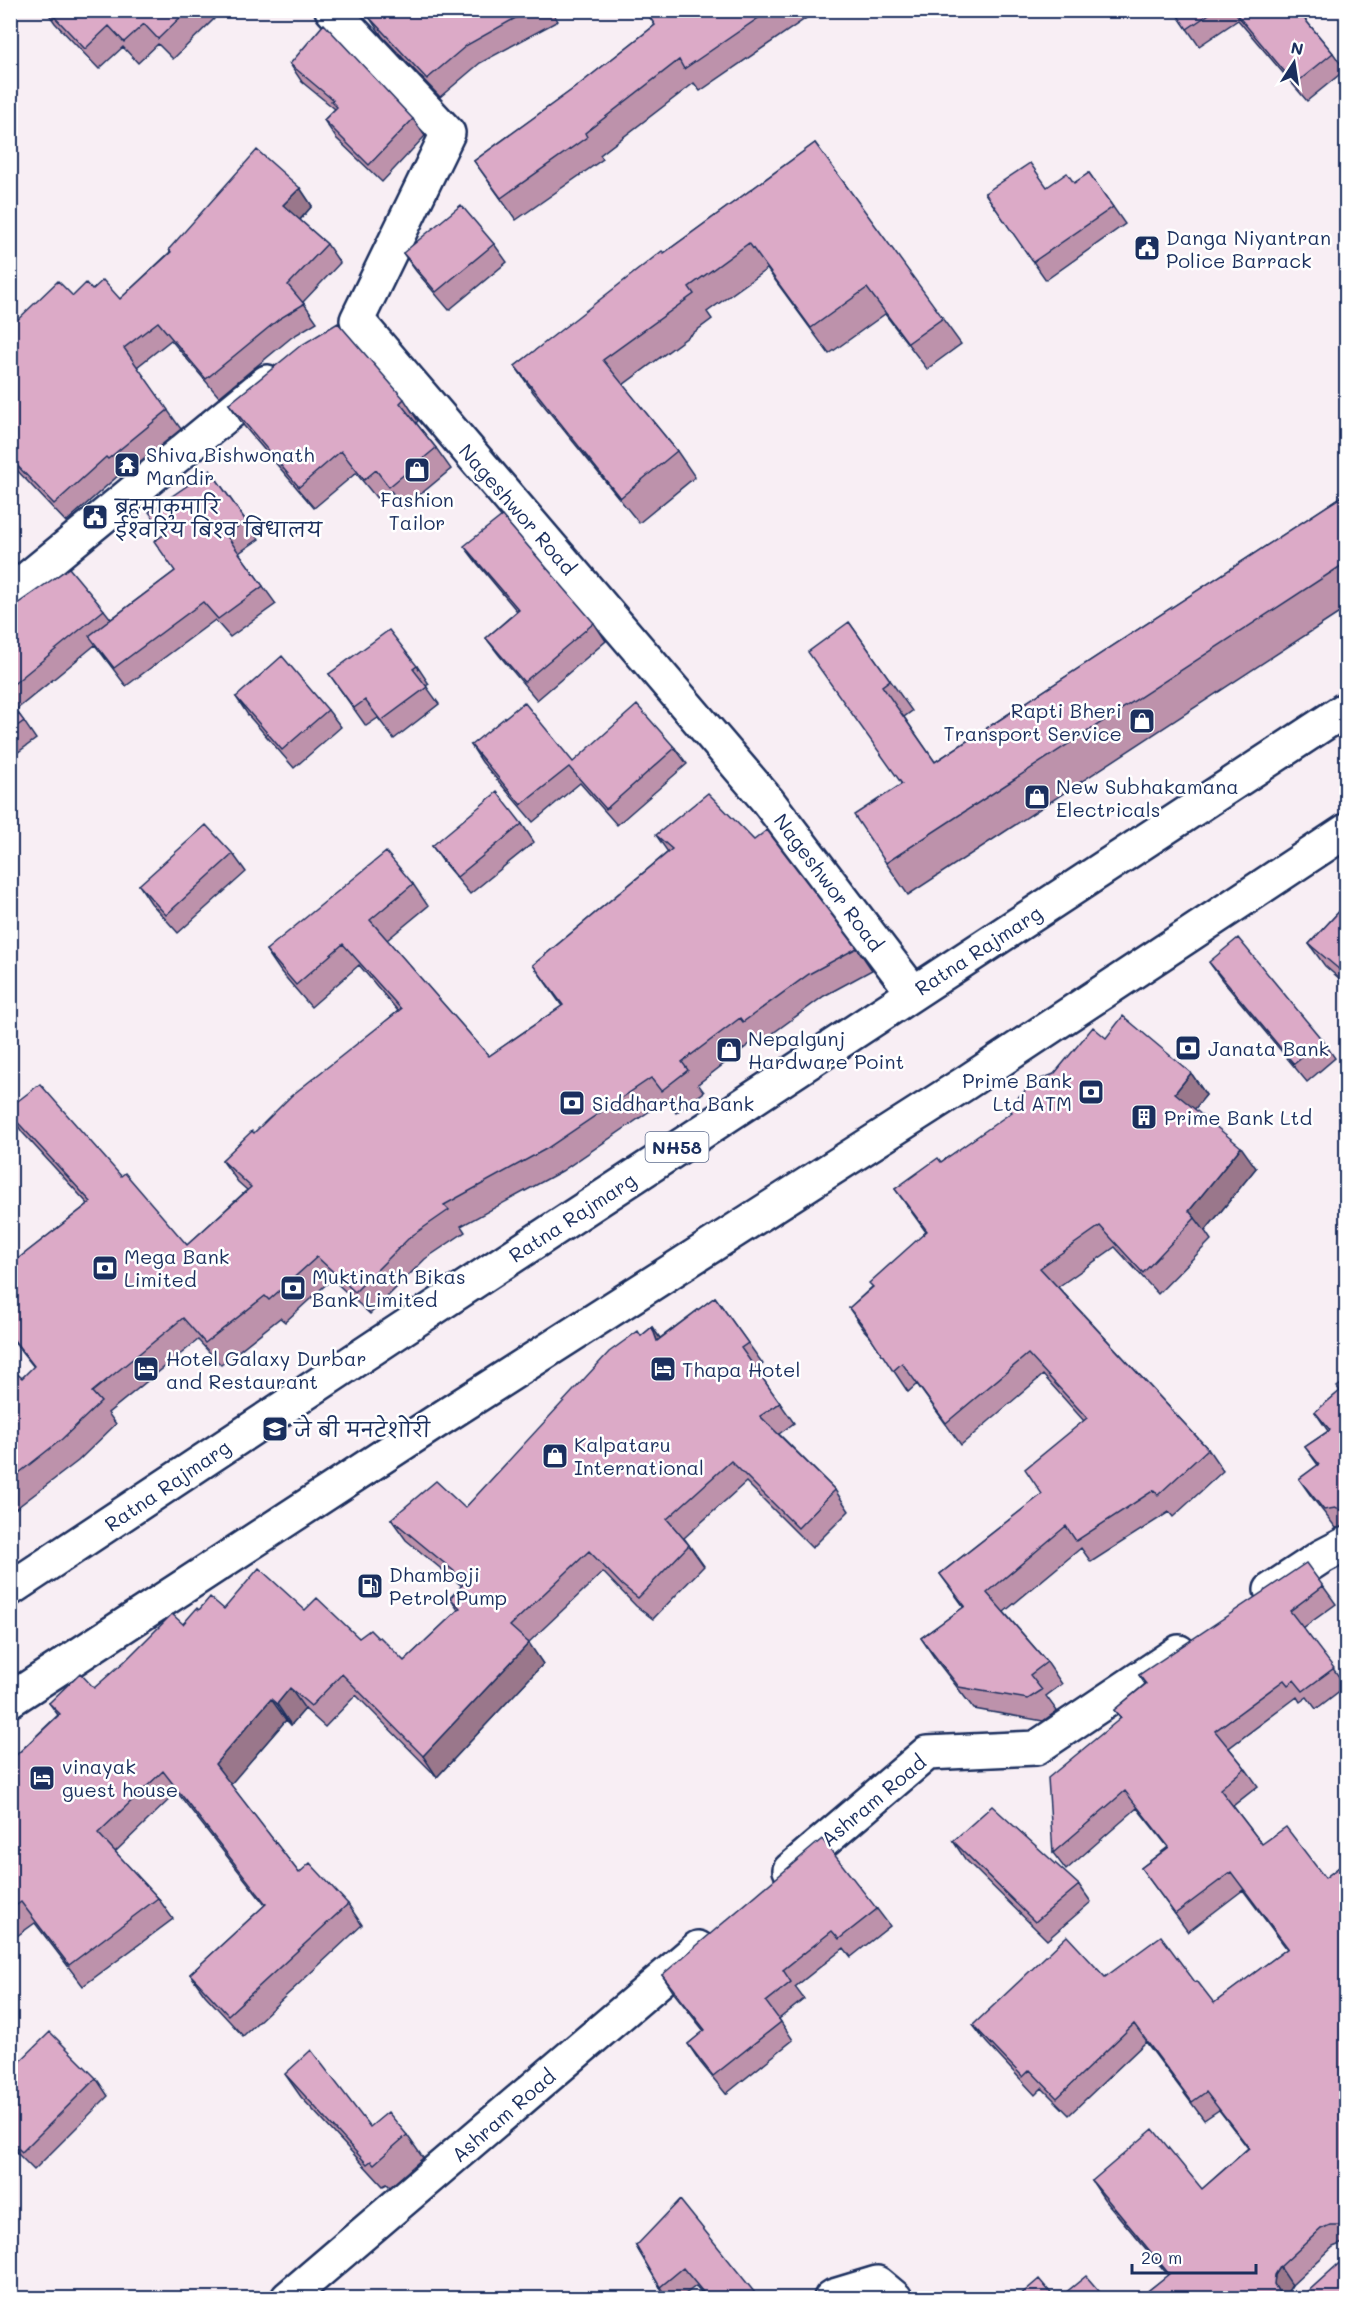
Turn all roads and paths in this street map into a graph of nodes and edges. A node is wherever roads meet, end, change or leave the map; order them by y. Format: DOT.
graph roads {
  1 [pos="332,10"];
  2 [pos="286,367"];
  3 [pos="10,593"];
  4 [pos="1347,709"];
  5 [pos="1347,831"];
  6 [pos="913,992"];
  7 [pos="1347,1544"];
  8 [pos="10,1589"];
  9 [pos="1242,1609"];
  10 [pos="1203,1636"];
  11 [pos="10,1700"];
  12 [pos="765,1891"];
  13 [pos="720,1929"];
  14 [pos="288,2298"];
  15 [pos="831,2298"];
  16 [pos="895,2298"];
  1 -- 6 [label="main road, Nageshwor Road"];
  2 -- 3 [label="main road"];
  4 -- 6 [label="main road, Ratna Rajmarg / NH58"];
  5 -- 11 [label="main road"];
  6 -- 8 [label="main road, Ratna Rajmarg / NH58"];
  7 -- 9 [label="main road"];
  10 -- 12 [label="main road, Ashram Road"];
  13 -- 14 [label="main road, Ashram Road"];
  15 -- 16 [label="main road"];
}
